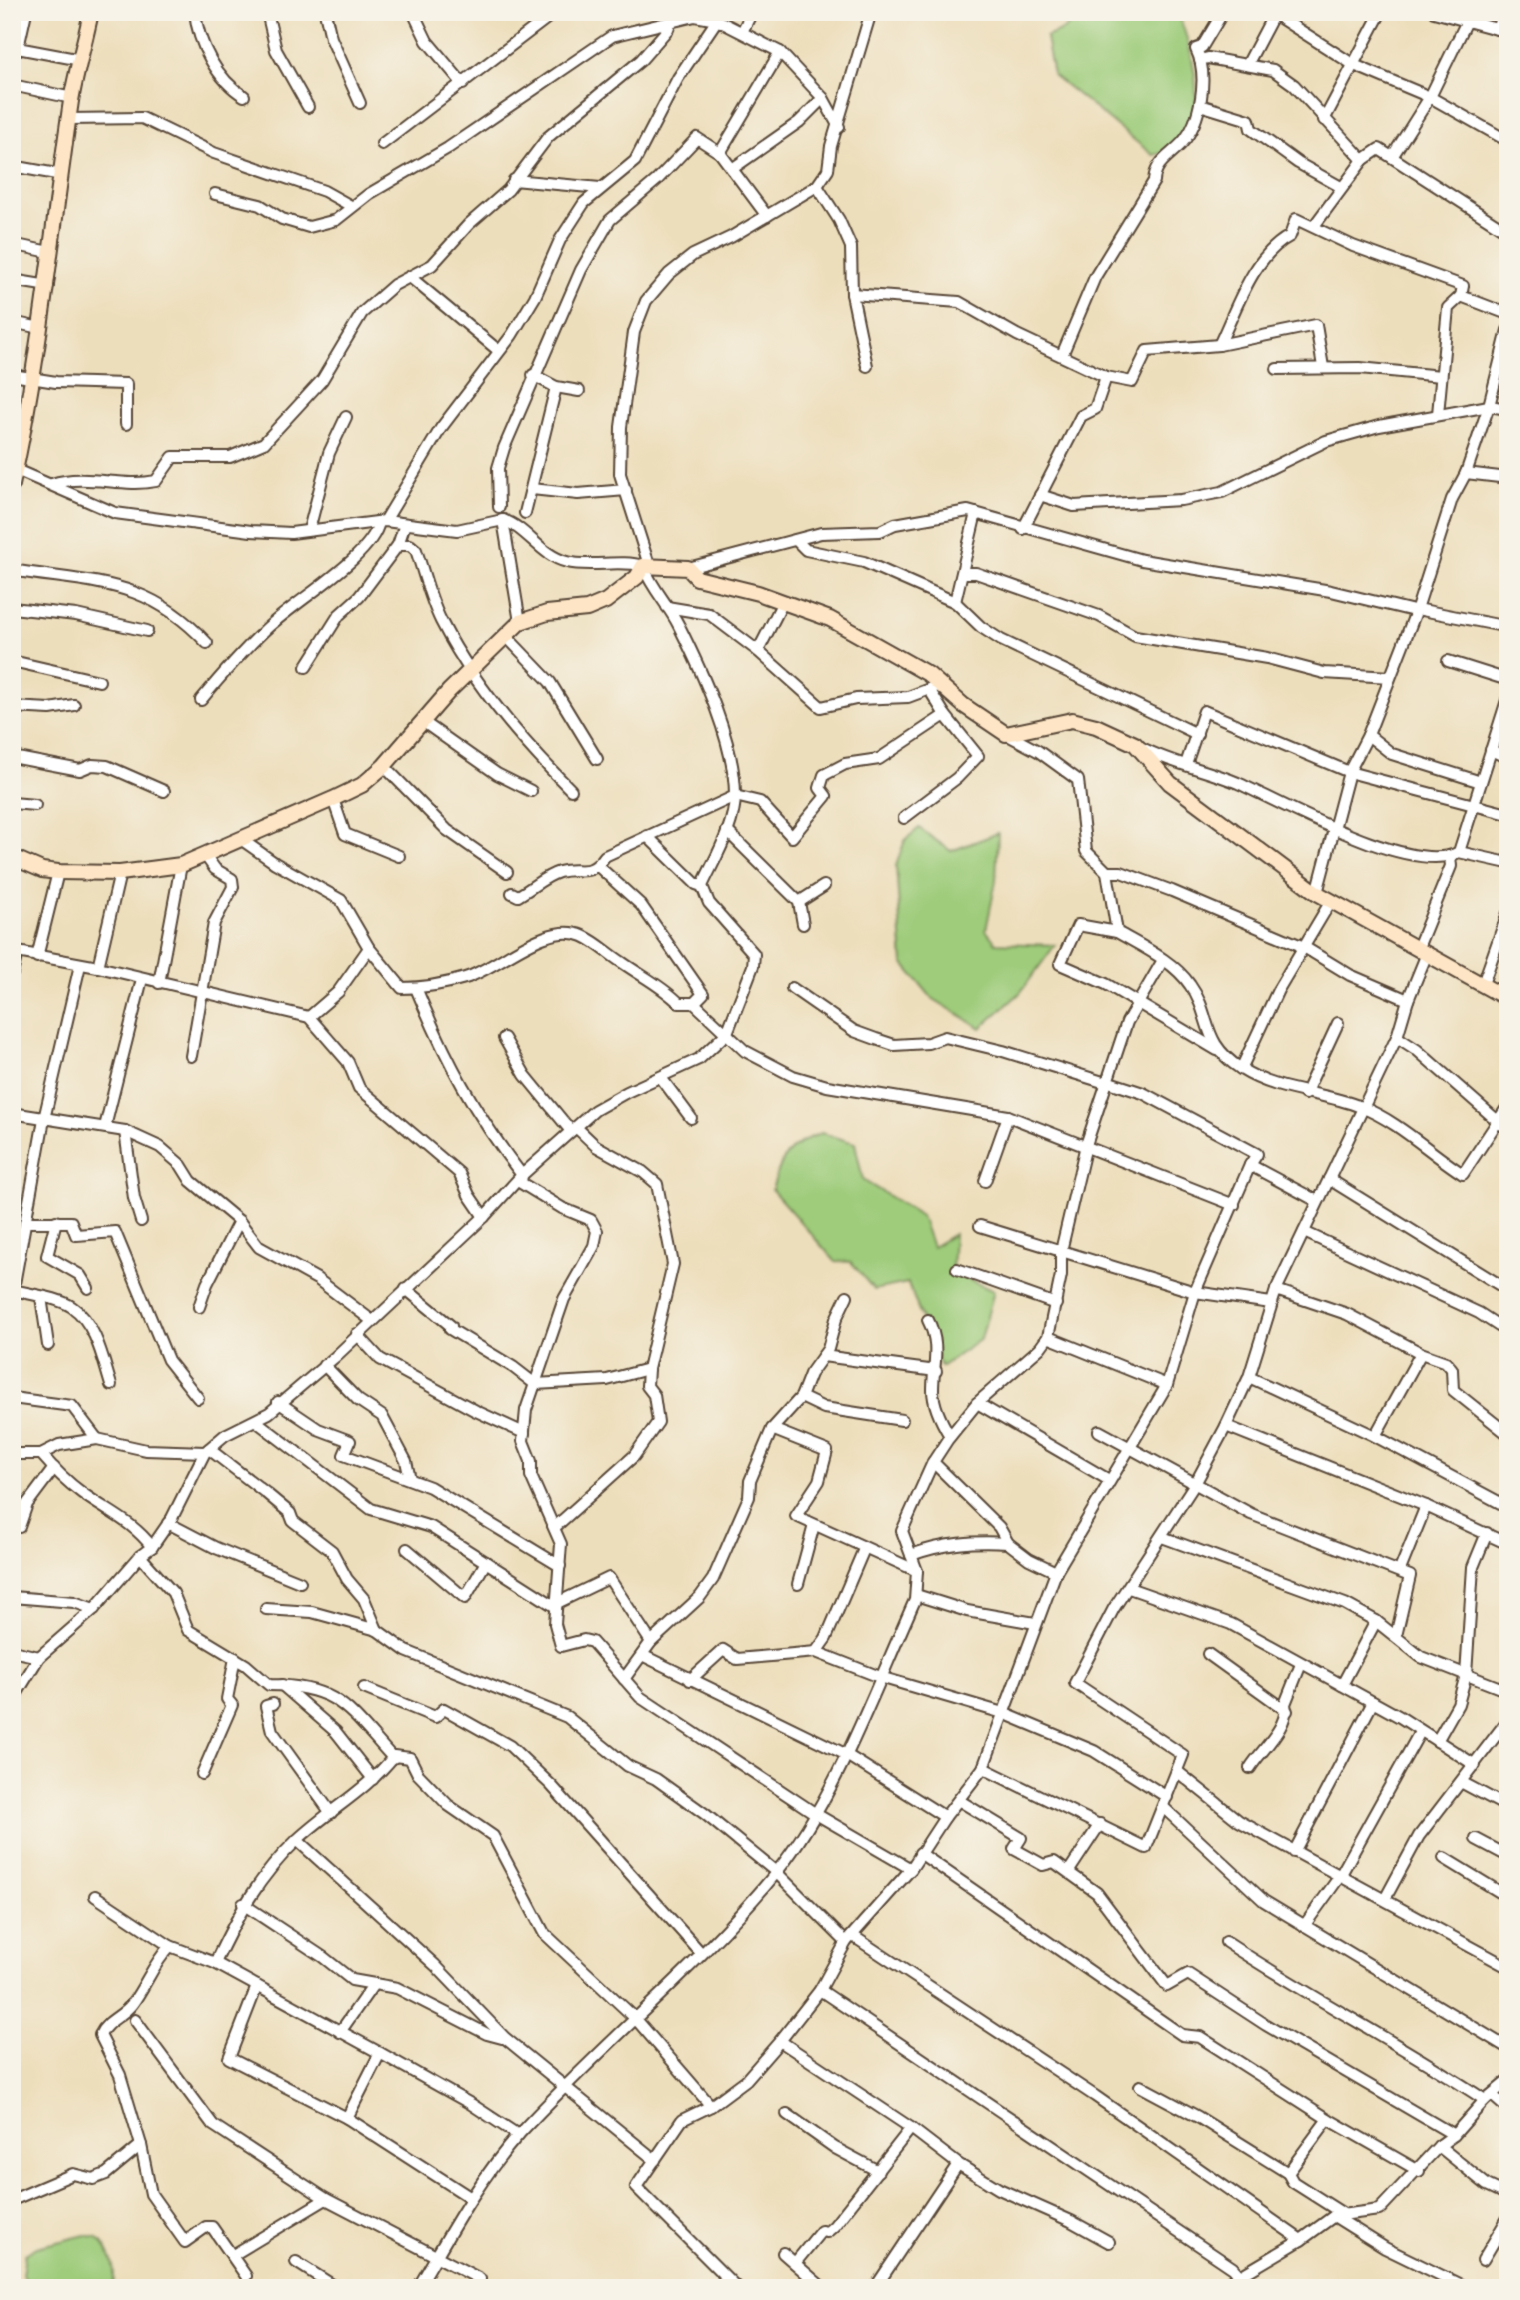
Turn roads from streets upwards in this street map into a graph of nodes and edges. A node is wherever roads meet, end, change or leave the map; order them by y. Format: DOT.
graph roads {
  1 [pos="26,12"];
  2 [pos="91,12"];
  3 [pos="195,12"];
  4 [pos="267,12"];
  5 [pos="325,12"];
  6 [pos="413,12"];
  7 [pos="555,12"];
  8 [pos="752,12"];
  9 [pos="871,12"];
  10 [pos="1223,12"];
  11 [pos="1381,12"];
  12 [pos="1434,12"];
  13 [pos="1504,12"];
  14 [pos="1274,13"];
  15 [pos="676,18"];
  16 [pos="718,20"];
  17 [pos="1467,22"];
  18 [pos="1502,31"];
  19 [pos="742,32"];
  20 [pos="15,47"];
  21 [pos="780,52"];
  22 [pos="81,60"];
  23 [pos="1200,60"];
  24 [pos="1247,65"];
  25 [pos="1354,65"];
  26 [pos="463,84"];
  27 [pos="12,85"];
  28 [pos="244,96"];
  29 [pos="1430,97"];
  30 [pos="72,98"];
  31 [pos="823,98"];
  32 [pos="360,103"];
  33 [pos="1200,105"];
  34 [pos="308,107"];
  35 [pos="69,119"];
  36 [pos="1324,120"];
  37 [pos="839,127"];
  38 [pos="1508,141"];
  39 [pos="382,144"];
  40 [pos="720,153"];
  41 [pos="1392,157"];
  42 [pos="1363,160"];
  43 [pos="12,166"];
  44 [pos="732,169"];
  45 [pos="62,175"];
  46 [pos="514,180"];
  47 [pos="817,186"];
  48 [pos="1341,187"];
  49 [pos="600,188"];
  50 [pos="215,194"];
  51 [pos="351,205"];
  52 [pos="767,216"];
  53 [pos="1314,226"];
  54 [pos="1508,232"];
  55 [pos="12,244"];
  56 [pos="49,252"];
  57 [pos="410,276"];
  58 [pos="12,279"];
  59 [pos="48,286"];
  60 [pos="852,294"];
  61 [pos="1461,296"];
  62 [pos="1508,314"];
  63 [pos="12,322"];
  64 [pos="40,328"];
  65 [pos="1508,330"];
  66 [pos="1219,345"];
  67 [pos="499,351"];
  68 [pos="1062,355"];
  69 [pos="867,366"];
  70 [pos="1323,367"];
  71 [pos="1277,369"];
  72 [pos="12,375"];
  73 [pos="533,375"];
  74 [pos="1441,376"];
  75 [pos="1106,377"];
  76 [pos="32,378"];
  77 [pos="556,387"];
  78 [pos="579,391"];
  79 [pos="1489,407"];
  80 [pos="1508,409"];
  81 [pos="1438,414"];
  82 [pos="346,417"];
  83 [pos="18,420"];
  84 [pos="126,424"];
  85 [pos="15,462"];
  86 [pos="1466,473"];
  87 [pos="1508,478"];
  88 [pos="52,484"];
  89 [pos="12,485"];
  90 [pos="532,489"];
  91 [pos="626,490"];
  92 [pos="1041,495"];
  93 [pos="499,507"];
  94 [pos="525,513"];
  95 [pos="976,513"];
  96 [pos="503,520"];
  97 [pos="382,522"];
  98 [pos="405,524"];
  99 [pos="1023,529"];
  100 [pos="309,530"];
  101 [pos="796,540"];
  102 [pos="398,545"];
  103 [pos="646,567"];
  104 [pos="688,568"];
  105 [pos="12,570"];
  106 [pos="963,573"];
  107 [pos="783,602"];
  108 [pos="955,602"];
  109 [pos="667,607"];
  110 [pos="12,608"];
  111 [pos="1415,610"];
  112 [pos="520,622"];
  113 [pos="1508,627"];
  114 [pos="147,631"];
  115 [pos="506,636"];
  116 [pos="207,643"];
  117 [pos="758,650"];
  118 [pos="12,661"];
  119 [pos="1448,661"];
  120 [pos="306,667"];
  121 [pos="470,672"];
  122 [pos="1390,677"];
  123 [pos="1508,680"];
  124 [pos="99,681"];
  125 [pos="935,687"];
  126 [pos="201,700"];
  127 [pos="1507,701"];
  128 [pos="74,705"];
  129 [pos="12,706"];
  130 [pos="945,715"];
  131 [pos="422,721"];
  132 [pos="1006,734"];
  133 [pos="1197,734"];
  134 [pos="1368,734"];
  135 [pos="1135,744"];
  136 [pos="1491,750"];
  137 [pos="12,757"];
  138 [pos="1508,758"];
  139 [pos="597,759"];
  140 [pos="1186,764"];
  141 [pos="384,766"];
  142 [pos="1349,772"];
  143 [pos="1481,782"];
  144 [pos="571,790"];
  145 [pos="164,791"];
  146 [pos="531,791"];
  147 [pos="735,796"];
  148 [pos="333,799"];
  149 [pos="12,803"];
  150 [pos="35,805"];
  151 [pos="1473,805"];
  152 [pos="1508,814"];
  153 [pos="904,818"];
  154 [pos="1334,829"];
  155 [pos="727,831"];
  156 [pos="647,836"];
  157 [pos="242,840"];
  158 [pos="205,855"];
  159 [pos="1455,855"];
  160 [pos="399,856"];
  161 [pos="12,857"];
  162 [pos="1508,863"];
  163 [pos="181,866"];
  164 [pos="598,866"];
  165 [pos="507,872"];
  166 [pos="1107,872"];
  167 [pos="58,873"];
  168 [pos="120,873"];
  169 [pos="702,886"];
  170 [pos="824,886"];
  171 [pos="1317,892"];
  172 [pos="512,893"];
  173 [pos="1331,901"];
  174 [pos="799,902"];
  175 [pos="1508,913"];
  176 [pos="803,924"];
  177 [pos="1117,932"];
  178 [pos="1304,947"];
  179 [pos="369,948"];
  180 [pos="15,952"];
  181 [pos="1422,953"];
  182 [pos="37,957"];
  183 [pos="1163,960"];
  184 [pos="80,965"];
  185 [pos="98,967"];
  186 [pos="12,974"];
  187 [pos="142,979"];
  188 [pos="159,984"];
  189 [pos="1483,984"];
  190 [pos="416,988"];
  191 [pos="792,988"];
  192 [pos="201,992"];
  193 [pos="1508,999"];
  194 [pos="1408,1000"];
  195 [pos="695,1003"];
  196 [pos="1139,1004"];
  197 [pos="309,1017"];
  198 [pos="1338,1023"];
  199 [pos="727,1033"];
  200 [pos="1397,1037"];
  201 [pos="504,1038"];
  202 [pos="1217,1050"];
  203 [pos="191,1056"];
  204 [pos="1241,1069"];
  205 [pos="662,1079"];
  206 [pos="1106,1082"];
  207 [pos="1305,1094"];
  208 [pos="1508,1105"];
  209 [pos="1362,1107"];
  210 [pos="12,1113"];
  211 [pos="1008,1116"];
  212 [pos="691,1118"];
  213 [pos="44,1119"];
  214 [pos="1497,1123"];
  215 [pos="105,1127"];
  216 [pos="574,1129"];
  217 [pos="1508,1130"];
  218 [pos="125,1131"];
  219 [pos="1086,1145"];
  220 [pos="1250,1166"];
  221 [pos="522,1175"];
  222 [pos="1329,1179"];
  223 [pos="985,1181"];
  224 [pos="1317,1201"];
  225 [pos="1234,1205"];
  226 [pos="484,1217"];
  227 [pos="56,1221"];
  228 [pos="141,1221"];
  229 [pos="239,1221"];
  230 [pos="24,1222"];
  231 [pos="980,1226"];
  232 [pos="1304,1232"];
  233 [pos="1061,1251"];
  234 [pos="957,1269"];
  235 [pos="88,1288"];
  236 [pos="406,1289"];
  237 [pos="1276,1290"];
  238 [pos="1508,1290"];
  239 [pos="1195,1292"];
  240 [pos="13,1293"];
  241 [pos="848,1296"];
  242 [pos="41,1297"];
  243 [pos="1271,1303"];
  244 [pos="1056,1304"];
  245 [pos="200,1307"];
  246 [pos="371,1320"];
  247 [pos="928,1320"];
  248 [pos="1508,1332"];
  249 [pos="357,1334"];
  250 [pos="1048,1337"];
  251 [pos="48,1345"];
  252 [pos="1420,1353"];
  253 [pos="823,1356"];
  254 [pos="324,1365"];
  255 [pos="648,1369"];
  256 [pos="936,1371"];
  257 [pos="1249,1377"];
  258 [pos="535,1384"];
  259 [pos="111,1385"];
  260 [pos="1167,1385"];
  261 [pos="801,1397"];
  262 [pos="12,1398"];
  263 [pos="198,1398"];
  264 [pos="278,1402"];
  265 [pos="977,1403"];
  266 [pos="902,1420"];
  267 [pos="256,1421"];
  268 [pos="1226,1426"];
  269 [pos="772,1429"];
  270 [pos="1098,1431"];
  271 [pos="524,1433"];
  272 [pos="1508,1434"];
  273 [pos="950,1436"];
  274 [pos="1376,1436"];
  275 [pos="97,1439"];
  276 [pos="1131,1449"];
  277 [pos="207,1450"];
  278 [pos="12,1454"];
  279 [pos="41,1454"];
  280 [pos="933,1462"];
  281 [pos="54,1468"];
  282 [pos="410,1479"];
  283 [pos="1109,1480"];
  284 [pos="1196,1482"];
  285 [pos="1426,1506"];
  286 [pos="1508,1507"];
  287 [pos="168,1523"];
  288 [pos="814,1525"];
  289 [pos="19,1527"];
  290 [pos="555,1527"];
  291 [pos="1487,1533"];
  292 [pos="1161,1538"];
  293 [pos="1007,1543"];
  294 [pos="1508,1544"];
  295 [pos="152,1547"];
  296 [pos="407,1549"];
  297 [pos="864,1549"];
  298 [pos="911,1555"];
  299 [pos="140,1556"];
  300 [pos="486,1562"];
  301 [pos="560,1566"];
  302 [pos="1400,1570"];
  303 [pos="917,1571"];
  304 [pos="1056,1572"];
  305 [pos="300,1582"];
  306 [pos="798,1584"];
  307 [pos="1129,1588"];
  308 [pos="916,1595"];
  309 [pos="12,1597"];
  310 [pos="556,1605"];
  311 [pos="94,1609"];
  312 [pos="266,1609"];
  313 [pos="1376,1621"];
  314 [pos="1035,1623"];
  315 [pos="377,1630"];
  316 [pos="1396,1636"];
  317 [pos="651,1642"];
  318 [pos="12,1651"];
  319 [pos="816,1652"];
  320 [pos="1208,1654"];
  321 [pos="642,1655"];
  322 [pos="39,1657"];
  323 [pos="235,1658"];
  324 [pos="1301,1664"];
  325 [pos="1466,1675"];
  326 [pos="880,1677"];
  327 [pos="624,1679"];
  328 [pos="690,1680"];
  329 [pos="282,1685"];
  330 [pos="1342,1685"];
  331 [pos="364,1688"];
  332 [pos="1508,1691"];
  333 [pos="12,1701"];
  334 [pos="1373,1702"];
  335 [pos="273,1703"];
  336 [pos="1287,1711"];
  337 [pos="1003,1713"];
  338 [pos="1508,1720"];
  339 [pos="1420,1732"];
  340 [pos="1437,1741"];
  341 [pos="845,1754"];
  342 [pos="393,1758"];
  343 [pos="1475,1765"];
  344 [pos="984,1768"];
  345 [pos="1250,1768"];
  346 [pos="1178,1772"];
  347 [pos="202,1774"];
  348 [pos="373,1779"];
  349 [pos="1461,1782"];
  350 [pos="960,1801"];
  351 [pos="1165,1802"];
  352 [pos="1508,1807"];
  353 [pos="331,1813"];
  354 [pos="816,1814"];
  355 [pos="945,1817"];
  356 [pos="1100,1824"];
  357 [pos="1476,1839"];
  358 [pos="297,1840"];
  359 [pos="1294,1852"];
  360 [pos="920,1853"];
  361 [pos="1508,1856"];
  362 [pos="1444,1858"];
  363 [pos="911,1869"];
  364 [pos="1069,1871"];
  365 [pos="776,1872"];
  366 [pos="1340,1876"];
  367 [pos="95,1896"];
  368 [pos="1508,1897"];
  369 [pos="1385,1899"];
  370 [pos="243,1904"];
  371 [pos="1304,1926"];
  372 [pos="849,1939"];
  373 [pos="1226,1942"];
  374 [pos="170,1946"];
  375 [pos="701,1953"];
  376 [pos="215,1963"];
  377 [pos="1508,1967"];
  378 [pos="373,1984"];
  379 [pos="257,1986"];
  380 [pos="820,1990"];
  381 [pos="635,2018"];
  382 [pos="135,2020"];
  383 [pos="340,2032"];
  384 [pos="505,2038"];
  385 [pos="780,2041"];
  386 [pos="1508,2048"];
  387 [pos="380,2053"];
  388 [pos="1508,2081"];
  389 [pos="1140,2086"];
  390 [pos="564,2089"];
  391 [pos="1488,2098"];
  392 [pos="711,2106"];
  393 [pos="1508,2109"];
  394 [pos="787,2114"];
  395 [pos="347,2118"];
  396 [pos="1328,2119"];
  397 [pos="911,2128"];
  398 [pos="518,2135"];
  399 [pos="1454,2135"];
  400 [pos="141,2145"];
  401 [pos="1439,2146"];
  402 [pos="655,2160"];
  403 [pos="958,2164"];
  404 [pos="878,2171"];
  405 [pos="1419,2171"];
  406 [pos="1288,2173"];
  407 [pos="1508,2195"];
  408 [pos="471,2198"];
  409 [pos="326,2199"];
  410 [pos="12,2200"];
  411 [pos="1334,2216"];
  412 [pos="1347,2216"];
  413 [pos="1508,2218"];
  414 [pos="1301,2240"];
  415 [pos="1109,2242"];
  416 [pos="783,2253"];
  417 [pos="233,2255"];
  418 [pos="435,2258"];
  419 [pos="1483,2260"];
  420 [pos="296,2262"];
  421 [pos="795,2263"];
  422 [pos="246,2276"];
  423 [pos="481,2279"];
  424 [pos="1232,2283"];
  425 [pos="337,2288"];
  426 [pos="418,2288"];
  427 [pos="737,2288"];
  428 [pos="822,2288"];
  429 [pos="874,2288"];
  430 [pos="1467,2288"];
  1 -- 20 [label="street"];
  2 -- 22 [label="street"];
  3 -- 28 [label="street"];
  4 -- 34 [label="street"];
  5 -- 32 [label="street"];
  6 -- 26 [label="street"];
  7 -- 26 [label="street"];
  8 -- 19 [label="street"];
  9 -- 37 [label="street"];
  10 -- 23 [label="street"];
  11 -- 25 [label="street"];
  12 -- 17 [label="street"];
  13 -- 18 [label="street"];
  14 -- 24 [label="street"];
  14 -- 25 [label="street"];
  15 -- 16 [label="street"];
  15 -- 46 [label="street"];
  15 -- 51 [label="street"];
  16 -- 19 [label="street"];
  16 -- 49 [label="street"];
  17 -- 18 [label="street"];
  17 -- 29 [label="street"];
  19 -- 21 [label="street"];
  20 -- 22 [label="street"];
  21 -- 31 [label="street"];
  21 -- 40 [label="street"];
  22 -- 30 [label="street"];
  23 -- 24 [label="street"];
  23 -- 33 [label="street"];
  24 -- 36 [label="street"];
  25 -- 29 [label="street"];
  25 -- 36 [label="street"];
  26 -- 39 [label="street"];
  27 -- 30 [label="street"];
  29 -- 38 [label="street"];
  29 -- 41 [label="street"];
  30 -- 35 [label="street"];
  31 -- 37 [label="street"];
  31 -- 44 [label="street"];
  33 -- 48 [label="street"];
  33 -- 68 [label="street"];
  35 -- 45 [label="street"];
  35 -- 51 [label="street"];
  36 -- 42 [label="street"];
  37 -- 47 [label="street"];
  40 -- 44 [label="street"];
  40 -- 73 [label="street"];
  41 -- 42 [label="street"];
  41 -- 54 [label="street"];
  42 -- 48 [label="street"];
  43 -- 45 [label="street"];
  44 -- 52 [label="street"];
  45 -- 56 [label="street"];
  46 -- 49 [label="street"];
  46 -- 57 [label="street"];
  47 -- 52 [label="street"];
  47 -- 60 [label="street"];
  48 -- 53 [label="street"];
  49 -- 67 [label="street"];
  50 -- 51 [label="street"];
  52 -- 91 [label="street"];
  53 -- 61 [label="street"];
  53 -- 66 [label="street"];
  55 -- 56 [label="street"];
  56 -- 59 [label="street"];
  57 -- 67 [label="street"];
  57 -- 88 [label="street"];
  58 -- 59 [label="street"];
  59 -- 64 [label="street"];
  60 -- 68 [label="street"];
  60 -- 69 [label="street"];
  61 -- 62 [label="street"];
  61 -- 74 [label="street"];
  63 -- 64 [label="street"];
  64 -- 76 [label="street"];
  65 -- 79 [label="street"];
  66 -- 70 [label="street"];
  66 -- 75 [label="street"];
  67 -- 97 [label="street"];
  68 -- 75 [label="street"];
  70 -- 71 [label="street"];
  70 -- 74 [label="street"];
  72 -- 76 [label="street"];
  73 -- 77 [label="street"];
  73 -- 93 [label="street"];
  74 -- 81 [label="street"];
  75 -- 92 [label="street"];
  76 -- 83 [label="street"];
  76 -- 84 [label="street"];
  77 -- 78 [label="street"];
  77 -- 90 [label="street"];
  79 -- 80 [label="street"];
  79 -- 81 [label="street"];
  79 -- 86 [label="street"];
  81 -- 92 [label="street"];
  82 -- 100 [label="street"];
  83 -- 85 [label="street"];
  85 -- 88 [label="street"];
  85 -- 89 [label="street"];
  86 -- 87 [label="street"];
  86 -- 111 [label="street"];
  88 -- 100 [label="street"];
  90 -- 91 [label="street"];
  90 -- 94 [label="street"];
  91 -- 103 [label="street"];
  92 -- 99 [label="street"];
  95 -- 99 [label="street"];
  95 -- 101 [label="street"];
  95 -- 106 [label="street"];
  96 -- 98 [label="street"];
  96 -- 103 [label="street"];
  96 -- 112 [label="street"];
  97 -- 98 [label="street"];
  97 -- 100 [label="street"];
  97 -- 126 [label="street"];
  98 -- 102 [label="street"];
  99 -- 111 [label="street"];
  101 -- 104 [label="street"];
  101 -- 108 [label="street"];
  102 -- 120 [label="street"];
  102 -- 121 [label="street"];
  103 -- 104 [label="street"];
  103 -- 109 [label="street"];
  103 -- 112 [label="street"];
  104 -- 107 [label="street"];
  105 -- 116 [label="street"];
  106 -- 108 [label="street"];
  106 -- 122 [label="street"];
  107 -- 117 [label="street"];
  107 -- 125 [label="street"];
  108 -- 133 [label="street"];
  109 -- 117 [label="street"];
  109 -- 147 [label="street"];
  110 -- 114 [label="street"];
  111 -- 113 [label="street"];
  111 -- 122 [label="street"];
  112 -- 115 [label="street"];
  115 -- 121 [label="street"];
  115 -- 139 [label="street"];
  117 -- 125 [label="street"];
  118 -- 124 [label="street"];
  119 -- 123 [label="street"];
  121 -- 131 [label="street"];
  121 -- 144 [label="street"];
  122 -- 134 [label="street"];
  125 -- 130 [label="street"];
  125 -- 132 [label="street"];
  127 -- 136 [label="street"];
  128 -- 129 [label="street"];
  130 -- 147 [label="street"];
  130 -- 153 [label="street"];
  131 -- 141 [label="street"];
  131 -- 146 [label="street"];
  132 -- 135 [label="street"];
  132 -- 166 [label="street"];
  133 -- 140 [label="street"];
  133 -- 142 [label="street"];
  134 -- 142 [label="street"];
  134 -- 143 [label="street"];
  135 -- 140 [label="street"];
  135 -- 171 [label="street"];
  136 -- 138 [label="street"];
  136 -- 143 [label="street"];
  137 -- 145 [label="street"];
  140 -- 154 [label="street"];
  141 -- 148 [label="street"];
  141 -- 165 [label="street"];
  142 -- 151 [label="street"];
  142 -- 154 [label="street"];
  143 -- 151 [label="street"];
  147 -- 155 [label="street"];
  147 -- 156 [label="street"];
  148 -- 157 [label="street"];
  148 -- 160 [label="street"];
  149 -- 150 [label="street"];
  151 -- 152 [label="street"];
  151 -- 159 [label="street"];
  154 -- 159 [label="street"];
  154 -- 171 [label="street"];
  155 -- 169 [label="street"];
  155 -- 174 [label="street"];
  156 -- 164 [label="street"];
  156 -- 169 [label="street"];
  157 -- 158 [label="street"];
  157 -- 179 [label="street"];
  158 -- 163 [label="street"];
  158 -- 192 [label="street"];
  159 -- 162 [label="street"];
  159 -- 181 [label="street"];
  161 -- 167 [label="street"];
  163 -- 168 [label="street"];
  163 -- 188 [label="street"];
  164 -- 172 [label="street"];
  164 -- 195 [label="street"];
  166 -- 177 [label="street"];
  166 -- 178 [label="street"];
  167 -- 168 [label="street"];
  167 -- 182 [label="street"];
  168 -- 185 [label="street"];
  169 -- 199 [label="street"];
  170 -- 174 [label="street"];
  171 -- 173 [label="street"];
  173 -- 178 [label="street"];
  173 -- 181 [label="street"];
  174 -- 176 [label="street"];
  175 -- 189 [label="street"];
  177 -- 183 [label="street"];
  177 -- 196 [label="street"];
  178 -- 194 [label="street"];
  178 -- 204 [label="street"];
  179 -- 190 [label="street"];
  179 -- 197 [label="street"];
  180 -- 182 [label="street"];
  180 -- 186 [label="street"];
  181 -- 189 [label="street"];
  181 -- 194 [label="street"];
  182 -- 184 [label="street"];
  183 -- 196 [label="street"];
  183 -- 202 [label="street"];
  184 -- 185 [label="street"];
  184 -- 213 [label="street"];
  185 -- 187 [label="street"];
  187 -- 188 [label="street"];
  187 -- 215 [label="street"];
  188 -- 192 [label="street"];
  189 -- 193 [label="street"];
  190 -- 195 [label="street"];
  190 -- 221 [label="street"];
  191 -- 206 [label="street"];
  192 -- 197 [label="street"];
  192 -- 203 [label="street"];
  194 -- 200 [label="street"];
  195 -- 199 [label="street"];
  196 -- 202 [label="street"];
  196 -- 206 [label="street"];
  197 -- 226 [label="street"];
  198 -- 207 [label="street"];
  199 -- 205 [label="street"];
  199 -- 211 [label="street"];
  200 -- 209 [label="street"];
  200 -- 214 [label="street"];
  201 -- 216 [label="street"];
  202 -- 204 [label="street"];
  204 -- 207 [label="street"];
  205 -- 212 [label="street"];
  205 -- 216 [label="street"];
  206 -- 219 [label="street"];
  206 -- 220 [label="street"];
  207 -- 209 [label="street"];
  208 -- 214 [label="street"];
  209 -- 214 [label="street"];
  209 -- 222 [label="street"];
  210 -- 213 [label="street"];
  211 -- 219 [label="street"];
  211 -- 223 [label="street"];
  213 -- 215 [label="street"];
  213 -- 230 [label="street"];
  214 -- 217 [label="street"];
  215 -- 218 [label="street"];
  216 -- 221 [label="street"];
  216 -- 255 [label="street"];
  218 -- 228 [label="street"];
  218 -- 229 [label="street"];
  219 -- 225 [label="street"];
  219 -- 233 [label="street"];
  220 -- 224 [label="street"];
  220 -- 225 [label="street"];
  221 -- 226 [label="street"];
  221 -- 258 [label="street"];
  222 -- 224 [label="street"];
  222 -- 238 [label="street"];
  224 -- 232 [label="street"];
  225 -- 239 [label="street"];
  226 -- 236 [label="street"];
  227 -- 230 [label="street"];
  227 -- 235 [label="street"];
  227 -- 263 [label="street"];
  229 -- 245 [label="street"];
  229 -- 246 [label="street"];
  230 -- 240 [label="street"];
  231 -- 233 [label="street"];
  232 -- 237 [label="street"];
  232 -- 248 [label="street"];
  233 -- 239 [label="street"];
  233 -- 244 [label="street"];
  234 -- 244 [label="street"];
  236 -- 246 [label="street"];
  236 -- 258 [label="street"];
  237 -- 243 [label="street"];
  237 -- 252 [label="street"];
  239 -- 243 [label="street"];
  239 -- 260 [label="street"];
  240 -- 242 [label="street"];
  241 -- 253 [label="street"];
  242 -- 251 [label="street"];
  242 -- 259 [label="street"];
  243 -- 257 [label="street"];
  244 -- 250 [label="street"];
  246 -- 249 [label="street"];
  247 -- 256 [label="street"];
  249 -- 254 [label="street"];
  249 -- 271 [label="street"];
  250 -- 260 [label="street"];
  250 -- 265 [label="street"];
  252 -- 272 [label="street"];
  252 -- 274 [label="street"];
  253 -- 256 [label="street"];
  253 -- 261 [label="street"];
  254 -- 264 [label="street"];
  254 -- 282 [label="street"];
  255 -- 258 [label="street"];
  255 -- 290 [label="street"];
  256 -- 273 [label="street"];
  257 -- 268 [label="street"];
  257 -- 274 [label="street"];
  258 -- 271 [label="street"];
  260 -- 276 [label="street"];
  261 -- 266 [label="street"];
  261 -- 269 [label="street"];
  262 -- 275 [label="street"];
  264 -- 267 [label="street"];
  264 -- 282 [label="street"];
  265 -- 273 [label="street"];
  265 -- 283 [label="street"];
  267 -- 277 [label="street"];
  267 -- 300 [label="street"];
  268 -- 284 [label="street"];
  268 -- 285 [label="street"];
  269 -- 288 [label="street"];
  269 -- 317 [label="street"];
  270 -- 276 [label="street"];
  271 -- 290 [label="street"];
  273 -- 280 [label="street"];
  274 -- 286 [label="street"];
  275 -- 277 [label="street"];
  275 -- 279 [label="street"];
  276 -- 283 [label="street"];
  276 -- 284 [label="street"];
  277 -- 287 [label="street"];
  277 -- 315 [label="street"];
  278 -- 279 [label="street"];
  279 -- 281 [label="street"];
  280 -- 293 [label="street"];
  280 -- 298 [label="street"];
  281 -- 289 [label="street"];
  281 -- 295 [label="street"];
  282 -- 301 [label="street"];
  283 -- 304 [label="street"];
  284 -- 292 [label="street"];
  284 -- 302 [label="street"];
  285 -- 291 [label="street"];
  285 -- 302 [label="street"];
  287 -- 295 [label="street"];
  287 -- 305 [label="street"];
  288 -- 297 [label="street"];
  288 -- 306 [label="street"];
  290 -- 301 [label="street"];
  291 -- 294 [label="street"];
  291 -- 325 [label="street"];
  292 -- 307 [label="street"];
  292 -- 313 [label="street"];
  293 -- 298 [label="street"];
  293 -- 304 [label="street"];
  295 -- 299 [label="street"];
  296 -- 300 [label="street"];
  297 -- 303 [label="street"];
  297 -- 319 [label="street"];
  298 -- 303 [label="street"];
  299 -- 311 [label="street"];
  299 -- 323 [label="street"];
  300 -- 310 [label="street"];
  301 -- 310 [label="street"];
  302 -- 316 [label="street"];
  303 -- 308 [label="street"];
  304 -- 314 [label="street"];
  307 -- 324 [label="street"];
  307 -- 346 [label="street"];
  308 -- 314 [label="street"];
  308 -- 326 [label="street"];
  309 -- 311 [label="street"];
  310 -- 317 [label="street"];
  310 -- 327 [label="street"];
  311 -- 322 [label="street"];
  312 -- 315 [label="street"];
  313 -- 316 [label="street"];
  313 -- 330 [label="street"];
  314 -- 337 [label="street"];
  315 -- 365 [label="street"];
  316 -- 325 [label="street"];
  317 -- 321 [label="street"];
  318 -- 322 [label="street"];
  319 -- 326 [label="street"];
  319 -- 328 [label="street"];
  320 -- 336 [label="street"];
  321 -- 327 [label="street"];
  321 -- 328 [label="street"];
  322 -- 333 [label="street"];
  323 -- 329 [label="street"];
  323 -- 347 [label="street"];
  324 -- 330 [label="street"];
  324 -- 336 [label="street"];
  325 -- 332 [label="street"];
  325 -- 340 [label="street"];
  326 -- 337 [label="street"];
  326 -- 341 [label="street"];
  327 -- 354 [label="street"];
  328 -- 341 [label="street"];
  329 -- 342 [label="street"];
  329 -- 348 [label="street"];
  330 -- 334 [label="street"];
  331 -- 375 [label="street"];
  334 -- 339 [label="street"];
  334 -- 359 [label="street"];
  335 -- 353 [label="street"];
  336 -- 345 [label="street"];
  337 -- 344 [label="street"];
  337 -- 351 [label="street"];
  338 -- 343 [label="street"];
  339 -- 340 [label="street"];
  339 -- 366 [label="street"];
  340 -- 343 [label="street"];
  341 -- 354 [label="street"];
  341 -- 355 [label="street"];
  342 -- 348 [label="street"];
  342 -- 381 [label="street"];
  343 -- 349 [label="street"];
  344 -- 350 [label="street"];
  344 -- 356 [label="street"];
  346 -- 351 [label="street"];
  346 -- 359 [label="street"];
  348 -- 353 [label="street"];
  349 -- 352 [label="street"];
  349 -- 369 [label="street"];
  350 -- 355 [label="street"];
  350 -- 364 [label="street"];
  351 -- 356 [label="street"];
  351 -- 371 [label="street"];
  353 -- 358 [label="street"];
  354 -- 363 [label="street"];
  354 -- 365 [label="street"];
  355 -- 360 [label="street"];
  356 -- 364 [label="street"];
  357 -- 361 [label="street"];
  358 -- 370 [label="street"];
  358 -- 384 [label="street"];
  359 -- 366 [label="street"];
  360 -- 363 [label="street"];
  360 -- 396 [label="street"];
  362 -- 368 [label="street"];
  363 -- 372 [label="street"];
  364 -- 399 [label="street"];
  365 -- 372 [label="street"];
  365 -- 375 [label="street"];
  366 -- 369 [label="street"];
  366 -- 371 [label="street"];
  367 -- 374 [label="street"];
  369 -- 377 [label="street"];
  370 -- 376 [label="street"];
  370 -- 378 [label="street"];
  371 -- 386 [label="street"];
  372 -- 380 [label="street"];
  372 -- 414 [label="street"];
  373 -- 391 [label="street"];
  374 -- 376 [label="street"];
  374 -- 400 [label="street"];
  375 -- 381 [label="street"];
  376 -- 379 [label="street"];
  378 -- 383 [label="street"];
  378 -- 384 [label="street"];
  379 -- 383 [label="street"];
  379 -- 395 [label="street"];
  380 -- 385 [label="street"];
  380 -- 424 [label="street"];
  381 -- 390 [label="street"];
  381 -- 392 [label="street"];
  382 -- 409 [label="street"];
  383 -- 387 [label="street"];
  384 -- 390 [label="street"];
  385 -- 392 [label="street"];
  385 -- 397 [label="street"];
  387 -- 395 [label="street"];
  387 -- 398 [label="street"];
  388 -- 391 [label="street"];
  389 -- 406 [label="street"];
  390 -- 398 [label="street"];
  390 -- 402 [label="street"];
  391 -- 393 [label="street"];
  391 -- 399 [label="street"];
  392 -- 402 [label="street"];
  394 -- 404 [label="street"];
  395 -- 408 [label="street"];
  396 -- 405 [label="street"];
  396 -- 406 [label="street"];
  397 -- 403 [label="street"];
  397 -- 404 [label="street"];
  398 -- 408 [label="street"];
  399 -- 401 [label="street"];
  400 -- 410 [label="street"];
  400 -- 417 [label="street"];
  401 -- 405 [label="street"];
  401 -- 407 [label="street"];
  402 -- 427 [label="street"];
  403 -- 415 [label="street"];
  403 -- 429 [label="street"];
  404 -- 421 [label="street"];
  405 -- 412 [label="street"];
  406 -- 412 [label="street"];
  408 -- 418 [label="street"];
  409 -- 417 [label="street"];
  409 -- 418 [label="street"];
  411 -- 412 [label="street"];
  411 -- 414 [label="street"];
  411 -- 430 [label="street"];
  413 -- 419 [label="street"];
  414 -- 424 [label="street"];
  416 -- 421 [label="street"];
  417 -- 422 [label="street"];
  418 -- 423 [label="street"];
  418 -- 426 [label="street"];
  420 -- 425 [label="street"];
  421 -- 428 [label="street"];
}
